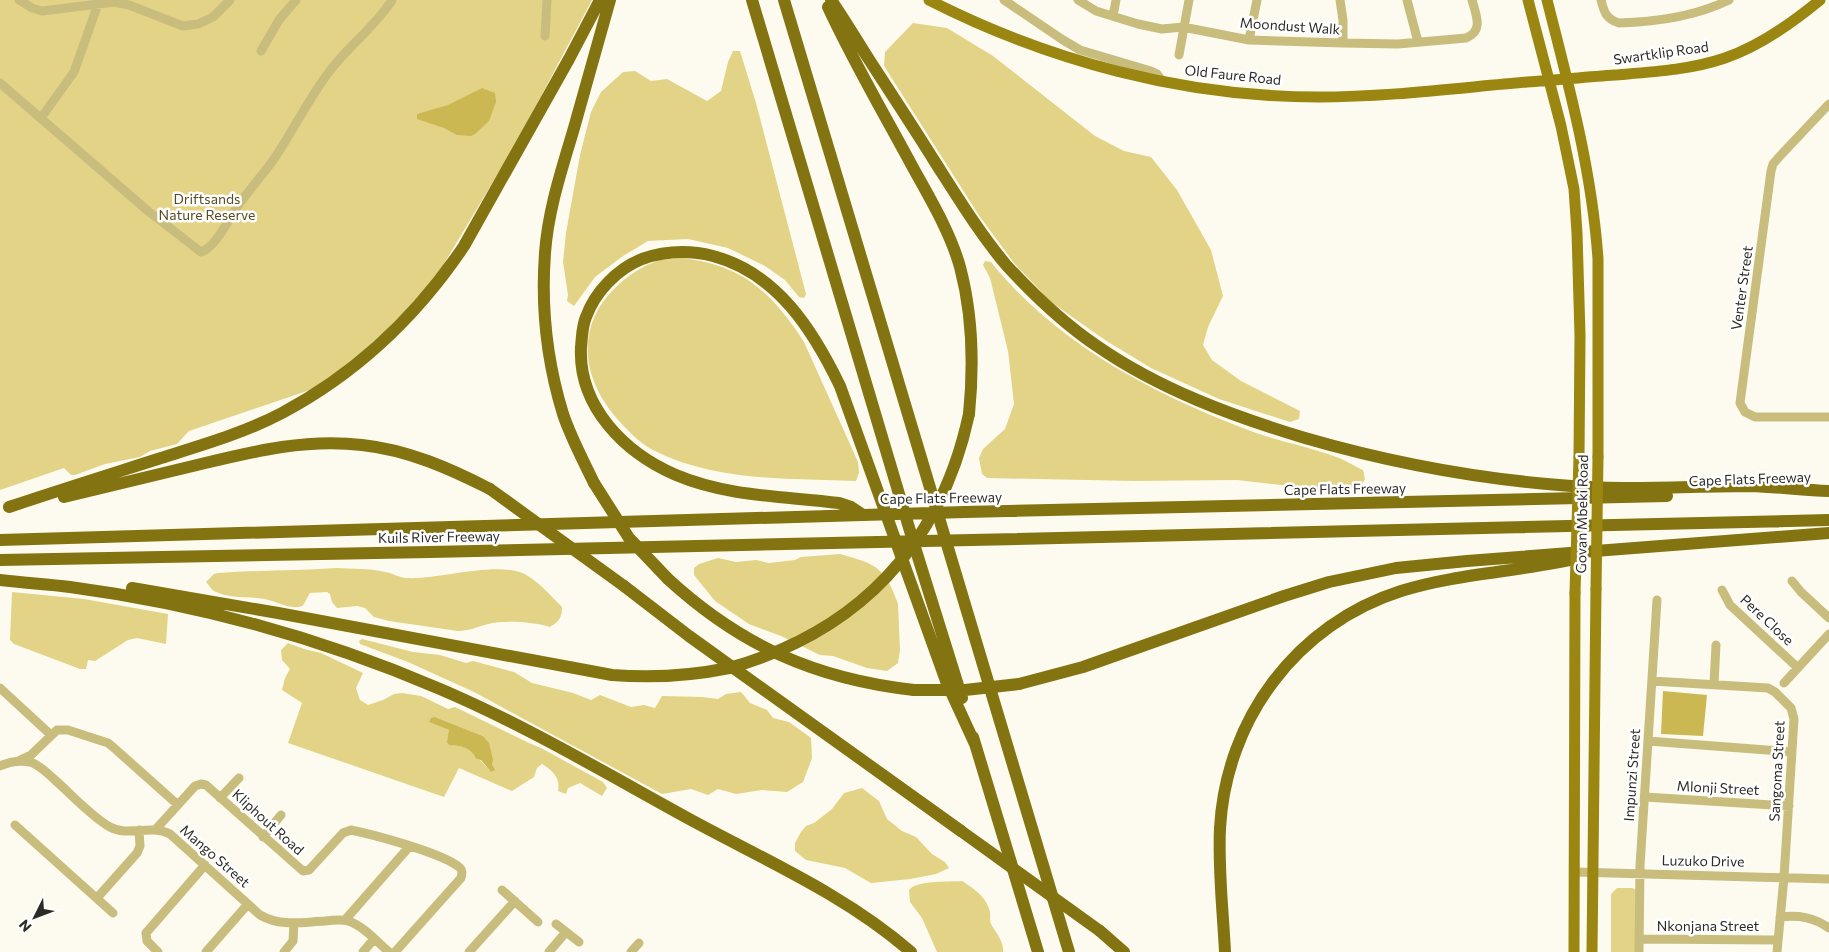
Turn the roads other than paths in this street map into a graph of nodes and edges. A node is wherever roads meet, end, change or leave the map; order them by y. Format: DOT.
graph roads {
  1 [pos="19,0"];
  2 [pos="230,0"];
  3 [pos="296,0"];
  4 [pos="392,0"];
  5 [pos="547,0"];
  6 [pos="600,0"];
  7 [pos="610,0"];
  8 [pos="752,0"];
  9 [pos="784,0"];
  10 [pos="825,0"];
  11 [pos="831,0"];
  12 [pos="929,0"];
  13 [pos="1004,0"];
  14 [pos="1078,0"];
  15 [pos="1116,0"];
  16 [pos="1189,0"];
  17 [pos="1257,0"];
  18 [pos="1340,0"];
  19 [pos="1407,0"];
  20 [pos="1472,0"];
  21 [pos="1528,0"];
  22 [pos="1548,0"];
  23 [pos="1601,0"];
  24 [pos="1729,0"];
  25 [pos="1820,0"];
  26 [pos="98,4"];
  27 [pos="1113,16"];
  28 [pos="1183,27"];
  29 [pos="545,36"];
  30 [pos="1249,40"];
  31 [pos="1418,42"];
  32 [pos="1343,44"];
  33 [pos="261,51"];
  34 [pos="1179,55"];
  35 [pos="1567,79"];
  36 [pos="1548,81"];
  37 [pos="1163,82"];
  38 [pos="0,83"];
  39 [pos="1829,104"];
  40 [pos="41,118"];
  41 [pos="1829,417"];
  42 [pos="1829,491"];
  43 [pos="5,508"];
  44 [pos="862,515"];
  45 [pos="1829,520"];
  46 [pos="1829,533"];
  47 [pos="0,540"];
  48 [pos="1620,549"];
  49 [pos="0,560"];
  50 [pos="0,578"];
  51 [pos="1792,581"];
  52 [pos="1722,590"];
  53 [pos="1657,600"];
  54 [pos="1829,618"];
  55 [pos="1829,634"];
  56 [pos="1716,645"];
  57 [pos="1798,668"];
  58 [pos="1652,680"];
  59 [pos="1784,683"];
  60 [pos="1714,684"];
  61 [pos="0,688"];
  62 [pos="51,735"];
  63 [pos="1648,741"];
  64 [pos="975,744"];
  65 [pos="1792,752"];
  66 [pos="16,762"];
  67 [pos="0,765"];
  68 [pos="239,778"];
  69 [pos="1644,797"];
  70 [pos="220,798"];
  71 [pos="178,804"];
  72 [pos="1789,806"];
  73 [pos="281,815"];
  74 [pos="14,825"];
  75 [pos="140,830"];
  76 [pos="156,830"];
  77 [pos="263,837"];
  78 [pos="410,847"];
  79 [pos="205,865"];
  80 [pos="1575,872"];
  81 [pos="1594,873"];
  82 [pos="1640,874"];
  83 [pos="1784,877"];
  84 [pos="1829,879"];
  85 [pos="502,890"];
  86 [pos="97,898"];
  87 [pos="515,901"];
  88 [pos="248,904"];
  89 [pos="113,913"];
  90 [pos="1780,917"];
  91 [pos="345,920"];
  92 [pos="538,922"];
  93 [pos="294,923"];
  94 [pos="556,924"];
  95 [pos="1829,928"];
  96 [pos="566,932"];
  97 [pos="374,939"];
  98 [pos="1640,939"];
  99 [pos="1777,940"];
  100 [pos="579,942"];
  101 [pos="639,943"];
  102 [pos="158,952"];
  103 [pos="206,952"];
  104 [pos="284,952"];
  105 [pos="363,952"];
  106 [pos="389,952"];
  107 [pos="395,952"];
  108 [pos="469,952"];
  109 [pos="549,952"];
  110 [pos="631,952"];
  111 [pos="911,952"];
  112 [pos="1038,952"];
  113 [pos="1069,952"];
  114 [pos="1124,952"];
  115 [pos="1226,952"];
  116 [pos="1574,952"];
  117 [pos="1592,952"];
  118 [pos="1640,952"];
  119 [pos="1777,952"];
  1 -- 26 [label="street"];
  2 -- 26 [label="street"];
  3 -- 33 [label="street"];
  4 -- 40 [label="street"];
  5 -- 29 [label="street"];
  6 -- 43 [label="highway"];
  7 -- 48 [label="highway, bridge"];
  8 -- 64 [label="highway"];
  9 -- 113 [label="highway"];
  10 -- 50 [label="highway, bridge"];
  11 -- 42 [label="highway"];
  12 -- 37 [label="main road, Old Faure Road"];
  13 -- 37 [label="street"];
  14 -- 27 [label="street, Moondust Walk"];
  15 -- 27 [label="street"];
  16 -- 28 [label="street"];
  17 -- 30 [label="street"];
  18 -- 32 [label="street"];
  19 -- 31 [label="street"];
  20 -- 31 [label="street, Moondust Walk"];
  21 -- 36 [label="main road, Govan Mbeki Road"];
  22 -- 35 [label="main road, Govan Mbeki Road"];
  23 -- 24 [label="street"];
  25 -- 35 [label="main road, Swartklip Road"];
  26 -- 40 [label="street"];
  27 -- 28 [label="street, Moondust Walk"];
  28 -- 30 [label="street, Moondust Walk"];
  28 -- 34 [label="street"];
  30 -- 32 [label="street, Moondust Walk"];
  31 -- 32 [label="street, Moondust Walk"];
  35 -- 36 [label="main road, Swartklip Road"];
  35 -- 81 [label="main road, Govan Mbeki Road, bridge"];
  36 -- 37 [label="main road, Old Faure Road"];
  36 -- 80 [label="main road, Govan Mbeki Road, bridge"];
  38 -- 40 [label="street"];
  39 -- 41 [label="street, Venter Street"];
  42 -- 44 [label="highway, Cape Flats Freeway, bridge"];
  43 -- 114 [label="highway, bridge"];
  44 -- 47 [label="highway, Kuils River Freeway"];
  44 -- 64 [label="highway"];
  45 -- 49 [label="highway, Kuils River Freeway, bridge"];
  46 -- 48 [label="highway"];
  48 -- 115 [label="highway"];
  50 -- 111 [label="highway"];
  51 -- 54 [label="street"];
  52 -- 57 [label="street, Pere Close"];
  53 -- 58 [label="street, Impunzi Street"];
  55 -- 57 [label="street"];
  56 -- 60 [label="street"];
  57 -- 59 [label="street"];
  58 -- 60 [label="street, Sangoma Street"];
  58 -- 63 [label="street, Impunzi Street"];
  60 -- 65 [label="street, Sangoma Street"];
  61 -- 62 [label="street"];
  62 -- 66 [label="street"];
  62 -- 71 [label="street"];
  63 -- 65 [label="street"];
  63 -- 69 [label="street, Impunzi Street"];
  64 -- 112 [label="highway"];
  65 -- 72 [label="street, Sangoma Street"];
  66 -- 67 [label="street, Mango Street"];
  66 -- 75 [label="street, Mango Street"];
  68 -- 70 [label="street"];
  69 -- 72 [label="street, Mlonji Street"];
  69 -- 82 [label="street, Impunzi Street"];
  70 -- 71 [label="street, Kliphout Road"];
  70 -- 77 [label="street, Kliphout Road"];
  71 -- 76 [label="street, Kliphout Road"];
  72 -- 83 [label="street, Sangoma Street"];
  73 -- 77 [label="street"];
  74 -- 86 [label="street"];
  75 -- 76 [label="street, Mango Street"];
  75 -- 86 [label="street"];
  76 -- 79 [label="street, Mango Street"];
  77 -- 78 [label="street, Kliphout Road"];
  78 -- 91 [label="street"];
  78 -- 107 [label="street, Kliphout Road"];
  79 -- 88 [label="street, Mango Street"];
  79 -- 102 [label="street"];
  80 -- 81 [label="street, Luzuko Drive"];
  80 -- 116 [label="main road, Govan Mbeki Road"];
  81 -- 82 [label="street, Luzuko Drive"];
  81 -- 117 [label="main road, Govan Mbeki Road"];
  82 -- 83 [label="street, Luzuko Drive"];
  82 -- 98 [label="street, Impunzi Street"];
  83 -- 84 [label="street, Luzuko Drive"];
  83 -- 90 [label="street, Sangoma Street"];
  85 -- 87 [label="street"];
  86 -- 89 [label="street"];
  87 -- 92 [label="street"];
  87 -- 108 [label="street"];
  88 -- 93 [label="street, Mango Street"];
  88 -- 103 [label="street"];
  90 -- 95 [label="street"];
  90 -- 99 [label="street, Sangoma Street"];
  91 -- 93 [label="street, Mango Street"];
  91 -- 97 [label="street"];
  93 -- 104 [label="street"];
  94 -- 96 [label="street"];
  96 -- 100 [label="street"];
  96 -- 109 [label="street"];
  97 -- 105 [label="street"];
  97 -- 106 [label="street"];
  98 -- 99 [label="street, Nkonjana Street"];
  98 -- 118 [label="street, Impunzi Street"];
  99 -- 119 [label="street, Sangoma Street"];
  101 -- 110 [label="street"];
}
